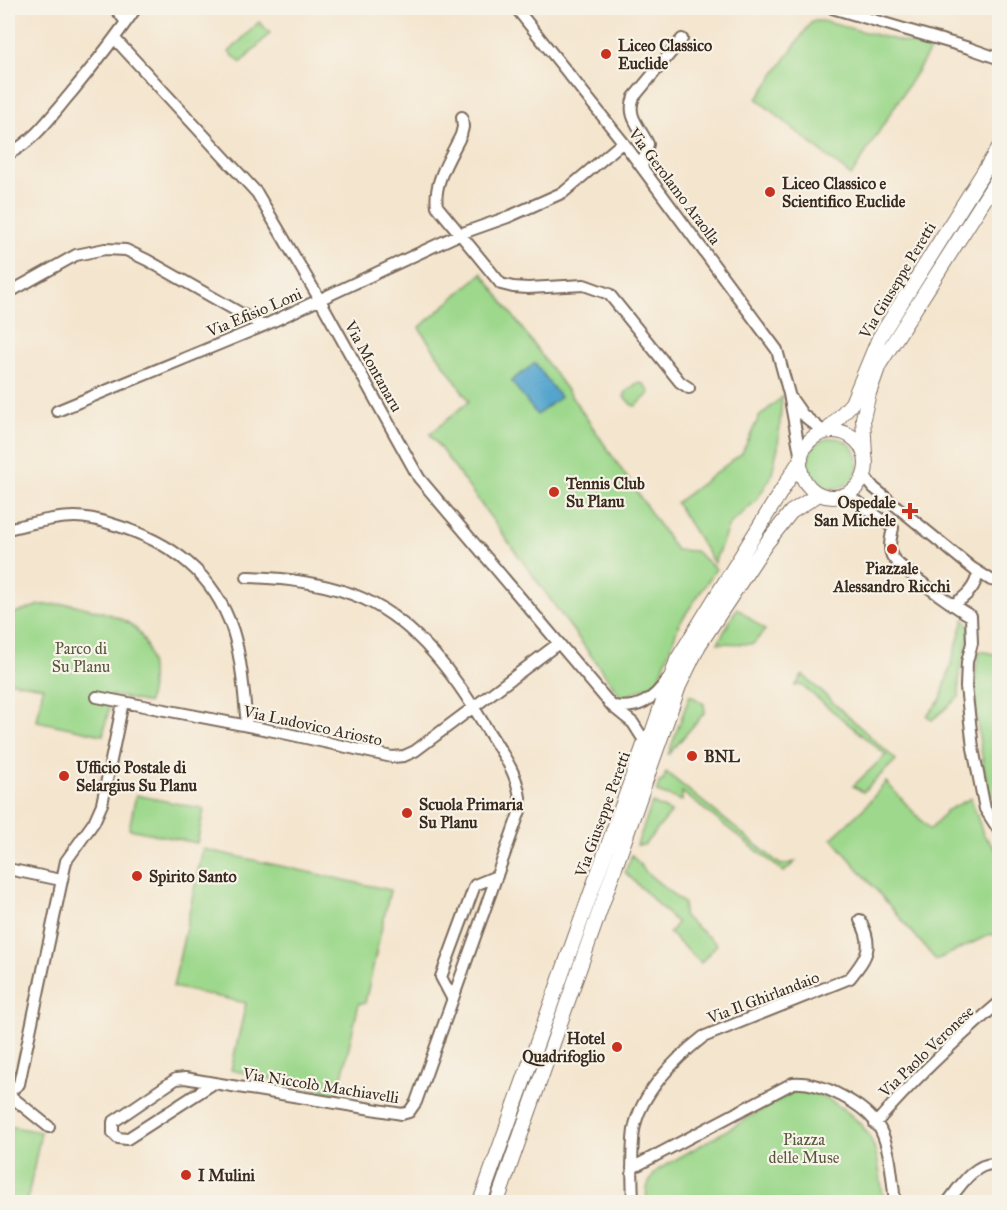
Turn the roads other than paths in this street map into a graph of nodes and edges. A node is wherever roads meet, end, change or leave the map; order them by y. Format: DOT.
graph roads {
  1 [pos="115,8"];
  2 [pos="136,8"];
  3 [pos="516,8"];
  4 [pos="832,8"];
  5 [pos="126,22"];
  6 [pos="115,39"];
  7 [pos="682,39"];
  8 [pos="999,59"];
  9 [pos="462,117"];
  10 [pos="623,142"];
  11 [pos="999,146"];
  12 [pos="8,154"];
  13 [pos="642,167"];
  14 [pos="999,175"];
  15 [pos="460,234"];
  16 [pos="8,293"];
  17 [pos="320,300"];
  18 [pos="262,326"];
  19 [pos="689,388"];
  20 [pos="789,394"];
  21 [pos="57,411"];
  22 [pos="825,432"];
  23 [pos="865,455"];
  24 [pos="801,459"];
  25 [pos="864,476"];
  26 [pos="819,494"];
  27 [pos="845,495"];
  28 [pos="8,529"];
  29 [pos="978,572"];
  30 [pos="248,577"];
  31 [pos="999,582"];
  32 [pos="952,604"];
  33 [pos="560,643"];
  34 [pos="671,675"];
  35 [pos="97,697"];
  36 [pos="123,702"];
  37 [pos="612,706"];
  38 [pos="474,708"];
  39 [pos="247,726"];
  40 [pos="645,742"];
  41 [pos="999,832"];
  42 [pos="8,869"];
  43 [pos="497,876"];
  44 [pos="61,880"];
  45 [pos="860,920"];
  46 [pos="452,998"];
  47 [pos="999,1002"];
  48 [pos="214,1083"];
  49 [pos="8,1093"];
  50 [pos="875,1124"];
  51 [pos="49,1127"];
  52 [pos="999,1165"];
  53 [pos="632,1168"];
  54 [pos="480,1203"];
  55 [pos="497,1203"];
  56 [pos="634,1203"];
  57 [pos="895,1203"];
  58 [pos="948,1203"];
  1 -- 5 [label="street"];
  2 -- 5 [label="street"];
  3 -- 10 [label="street, Via Gerolamo Araolla"];
  4 -- 8 [label="street"];
  5 -- 6 [label="street"];
  6 -- 12 [label="street"];
  6 -- 17 [label="street, Via Montanaru"];
  7 -- 13 [label="street"];
  9 -- 15 [label="street"];
  10 -- 13 [label="street, Via Gerolamo Araolla"];
  10 -- 15 [label="street, Via Efisio Loni"];
  11 -- 22 [label="street, Via Giuseppe Peretti"];
  13 -- 20 [label="street, Via Gerolamo Araolla"];
  14 -- 23 [label="street, Via Giuseppe Peretti"];
  15 -- 17 [label="street, Via Efisio Loni"];
  15 -- 19 [label="street"];
  16 -- 18 [label="street"];
  17 -- 18 [label="street, Via Efisio Loni"];
  17 -- 33 [label="street, Via Montanaru"];
  18 -- 21 [label="street, Via Efisio Loni"];
  20 -- 22 [label="street"];
  20 -- 24 [label="street, Via Gerolamo Araolla"];
  22 -- 23 [label="street"];
  22 -- 24 [label="street, Via Giuseppe Peretti"];
  23 -- 25 [label="street, Via Giuseppe Peretti"];
  24 -- 26 [label="street"];
  24 -- 34 [label="street, Via Giuseppe Peretti"];
  25 -- 27 [label="street"];
  25 -- 29 [label="street"];
  26 -- 27 [label="street"];
  26 -- 55 [label="street, Via Giuseppe Peretti"];
  27 -- 32 [label="street"];
  28 -- 39 [label="street"];
  29 -- 31 [label="street"];
  29 -- 32 [label="street"];
  30 -- 38 [label="street, Via Niccolò Machiavelli"];
  32 -- 41 [label="street"];
  33 -- 37 [label="street, Via Montanaru"];
  33 -- 38 [label="street, Via Ludovico Ariosto"];
  34 -- 37 [label="street"];
  34 -- 40 [label="street, Via Giuseppe Peretti"];
  35 -- 36 [label="street, Via Ludovico Ariosto"];
  36 -- 39 [label="street, Via Ludovico Ariosto"];
  36 -- 44 [label="street"];
  37 -- 40 [label="street, Via Montanaru"];
  38 -- 39 [label="street, Via Ludovico Ariosto"];
  38 -- 43 [label="street, Via Niccolò Machiavelli"];
  40 -- 54 [label="street, Via Giuseppe Peretti"];
  42 -- 44 [label="street"];
  43 -- 46 [label="street, Via Niccolò Machiavelli"];
  43 -- 46 [label="street"];
  44 -- 49 [label="street"];
  45 -- 53 [label="street, Via Il Ghirlandaio"];
  46 -- 48 [label="street, Via Niccolò Machiavelli"];
  47 -- 50 [label="street, Via Paolo Veronese"];
  48 -- 48 [label="street, Via Niccolò Machiavelli"];
  49 -- 51 [label="street"];
  50 -- 53 [label="street"];
  50 -- 57 [label="street"];
  52 -- 58 [label="street"];
  53 -- 56 [label="street"];
}
